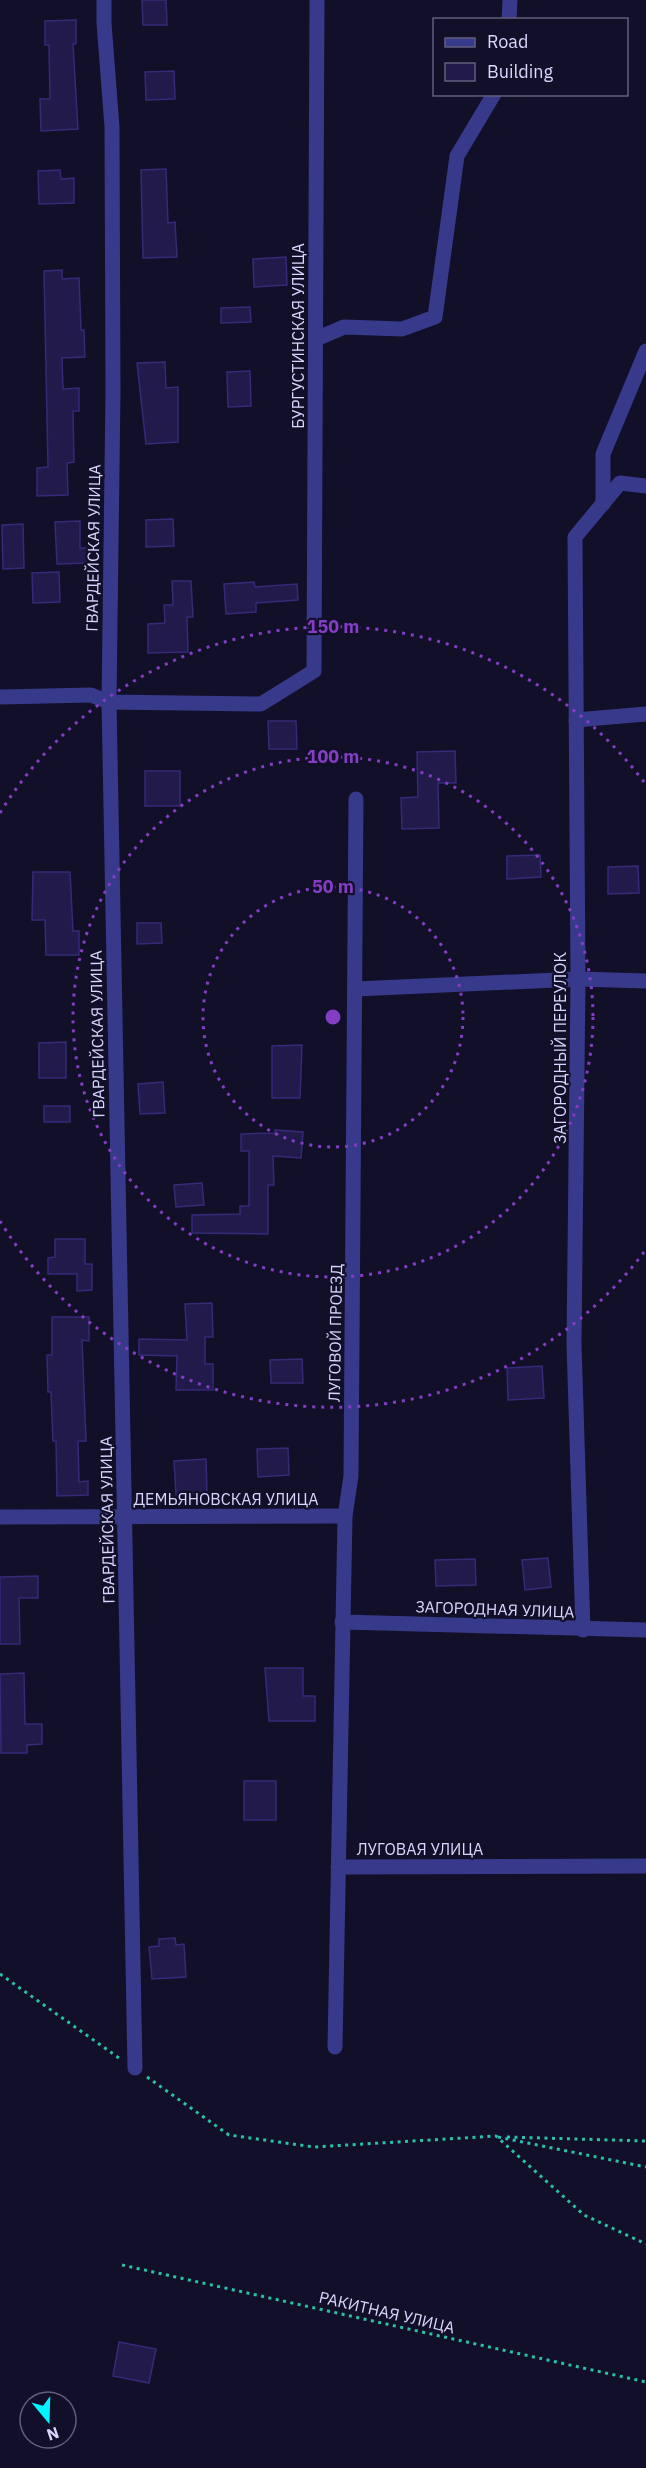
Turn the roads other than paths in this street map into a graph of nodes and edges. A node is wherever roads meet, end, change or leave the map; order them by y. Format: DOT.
graph roads {
  1 [pos="104,0"];
  2 [pos="317,0"];
  3 [pos="510,0"];
  4 [pos="509,18"];
  5 [pos="493,96"];
  6 [pos="316,339"];
  7 [pos="646,351"];
  8 [pos="646,486"];
  9 [pos="603,504"];
  10 [pos="0,697"];
  11 [pos="109,702"];
  12 [pos="646,714"];
  13 [pos="576,720"];
  14 [pos="356,799"];
  15 [pos="578,979"];
  16 [pos="646,981"];
  17 [pos="356,989"];
  18 [pos="345,1516"];
  19 [pos="0,1517"];
  20 [pos="125,1518"];
  21 [pos="342,1622"];
  22 [pos="583,1630"];
  23 [pos="646,1630"];
  24 [pos="646,1866"];
  25 [pos="338,1867"];
  26 [pos="335,2047"];
  27 [pos="135,2068"];
  1 -- 11 [label="street, ГВАРДЕЙСКАЯ УЛИЦА"];
  2 -- 6 [label="street, БУРГУСТИНСКАЯ УЛИЦА"];
  3 -- 4 [label="street"];
  5 -- 6 [label="street"];
  6 -- 11 [label="street, БУРГУСТИНСКАЯ УЛИЦА"];
  7 -- 9 [label="street"];
  8 -- 9 [label="street, ЗАГОРОДНЫЙ ПЕРЕУЛОК"];
  9 -- 13 [label="street, ЗАГОРОДНЫЙ ПЕРЕУЛОК"];
  10 -- 11 [label="street"];
  11 -- 20 [label="street, ГВАРДЕЙСКАЯ УЛИЦА"];
  12 -- 13 [label="street"];
  13 -- 15 [label="street, ЗАГОРОДНЫЙ ПЕРЕУЛОК"];
  14 -- 17 [label="street, ЛУГОВОЙ ПРОЕЗД"];
  15 -- 16 [label="street"];
  15 -- 17 [label="street"];
  15 -- 22 [label="street, ЗАГОРОДНЫЙ ПЕРЕУЛОК"];
  17 -- 18 [label="street, ЛУГОВОЙ ПРОЕЗД"];
  18 -- 20 [label="street, ДЕМЬЯНОВСКАЯ УЛИЦА"];
  18 -- 21 [label="street, ЛУГОВОЙ ПРОЕЗД"];
  19 -- 20 [label="street, ДЕМЬЯНОВСКАЯ УЛИЦА"];
  20 -- 27 [label="street, ГВАРДЕЙСКАЯ УЛИЦА"];
  21 -- 22 [label="street, ЗАГОРОДНАЯ УЛИЦА"];
  21 -- 25 [label="street, ЛУГОВОЙ ПРОЕЗД"];
  22 -- 23 [label="street, ЗАГОРОДНАЯ УЛИЦА"];
  24 -- 25 [label="street, ЛУГОВАЯ УЛИЦА"];
  25 -- 26 [label="street, ЛУГОВАЯ УЛИЦА"];
}
